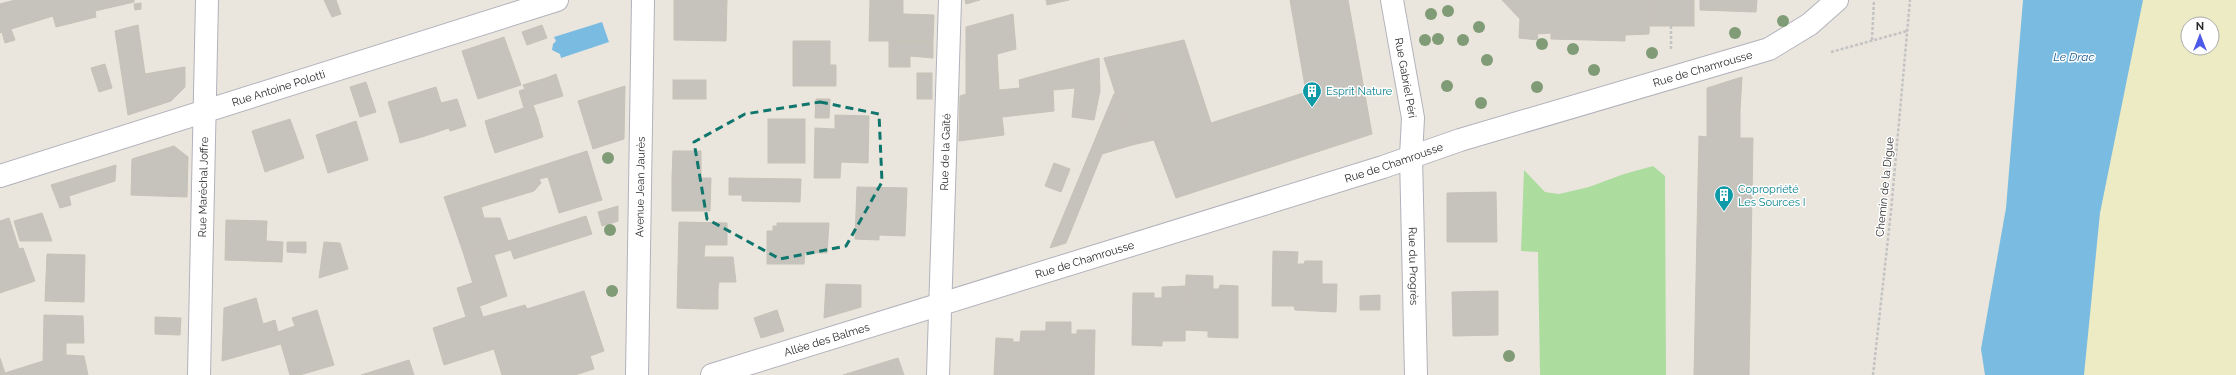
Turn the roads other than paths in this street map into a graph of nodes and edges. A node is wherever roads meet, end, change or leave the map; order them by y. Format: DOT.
graph roads {
  1 [pos="207,0"];
  2 [pos="557,0"];
  3 [pos="643,0"];
  4 [pos="950,0"];
  5 [pos="1392,0"];
  6 [pos="1836,1"];
  7 [pos="206,110"];
  8 [pos="1411,156"];
  9 [pos="0,176"];
  10 [pos="940,304"];
  11 [pos="199,375"];
  12 [pos="637,375"];
  13 [pos="712,375"];
  14 [pos="938,375"];
  15 [pos="1416,375"];
  1 -- 7 [label="street, Rue Maréchal Joffre"];
  2 -- 7 [label="street, Rue Antoine Polotti"];
  3 -- 12 [label="street, Avenue Jean Jaurès"];
  4 -- 10 [label="street, Rue de la Gaîté"];
  5 -- 8 [label="street, Rue Gabriel Péri"];
  6 -- 8 [label="street, Rue de Chamrousse"];
  7 -- 9 [label="street, Rue Antoine Polotti"];
  7 -- 11 [label="street, Rue Maréchal Joffre"];
  8 -- 10 [label="street, Rue de Chamrousse"];
  8 -- 15 [label="street, Rue du Progrès"];
  10 -- 13 [label="street, Allée des Balmes"];
  10 -- 14 [label="street, Rue de la Gaîté"];
}
